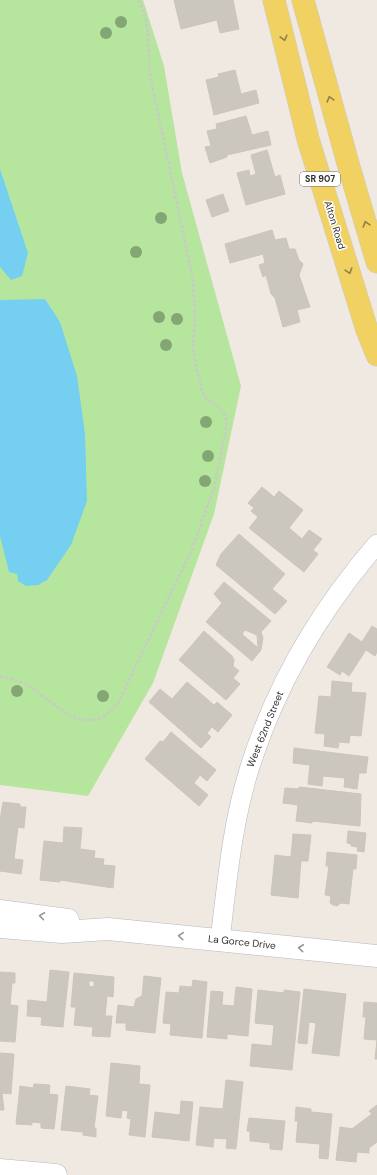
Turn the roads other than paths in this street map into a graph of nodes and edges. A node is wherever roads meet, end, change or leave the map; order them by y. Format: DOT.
graph roads {
  1 [pos="274,0"];
  2 [pos="303,0"];
  3 [pos="377,262"];
  4 [pos="377,355"];
  5 [pos="377,544"];
  6 [pos="0,911"];
  7 [pos="0,927"];
  8 [pos="108,929"];
  9 [pos="220,940"];
  10 [pos="377,956"];
  11 [pos="0,1170"];
  12 [pos="56,1175"];
  1 -- 4 [label="main road, Alton Road / SR 907, one-way"];
  3 -- 2 [label="main road, SR 907, one-way"];
  5 -- 9 [label="street, West 62nd Street"];
  8 -- 6 [label="main road, La Gorce Drive, one-way"];
  7 -- 8 [label="main road, La Gorce Drive"];
  9 -- 8 [label="main road, La Gorce Drive, one-way"];
  10 -- 9 [label="main road, La Gorce Drive, one-way"];
  11 -- 12 [label="main road"];
}
